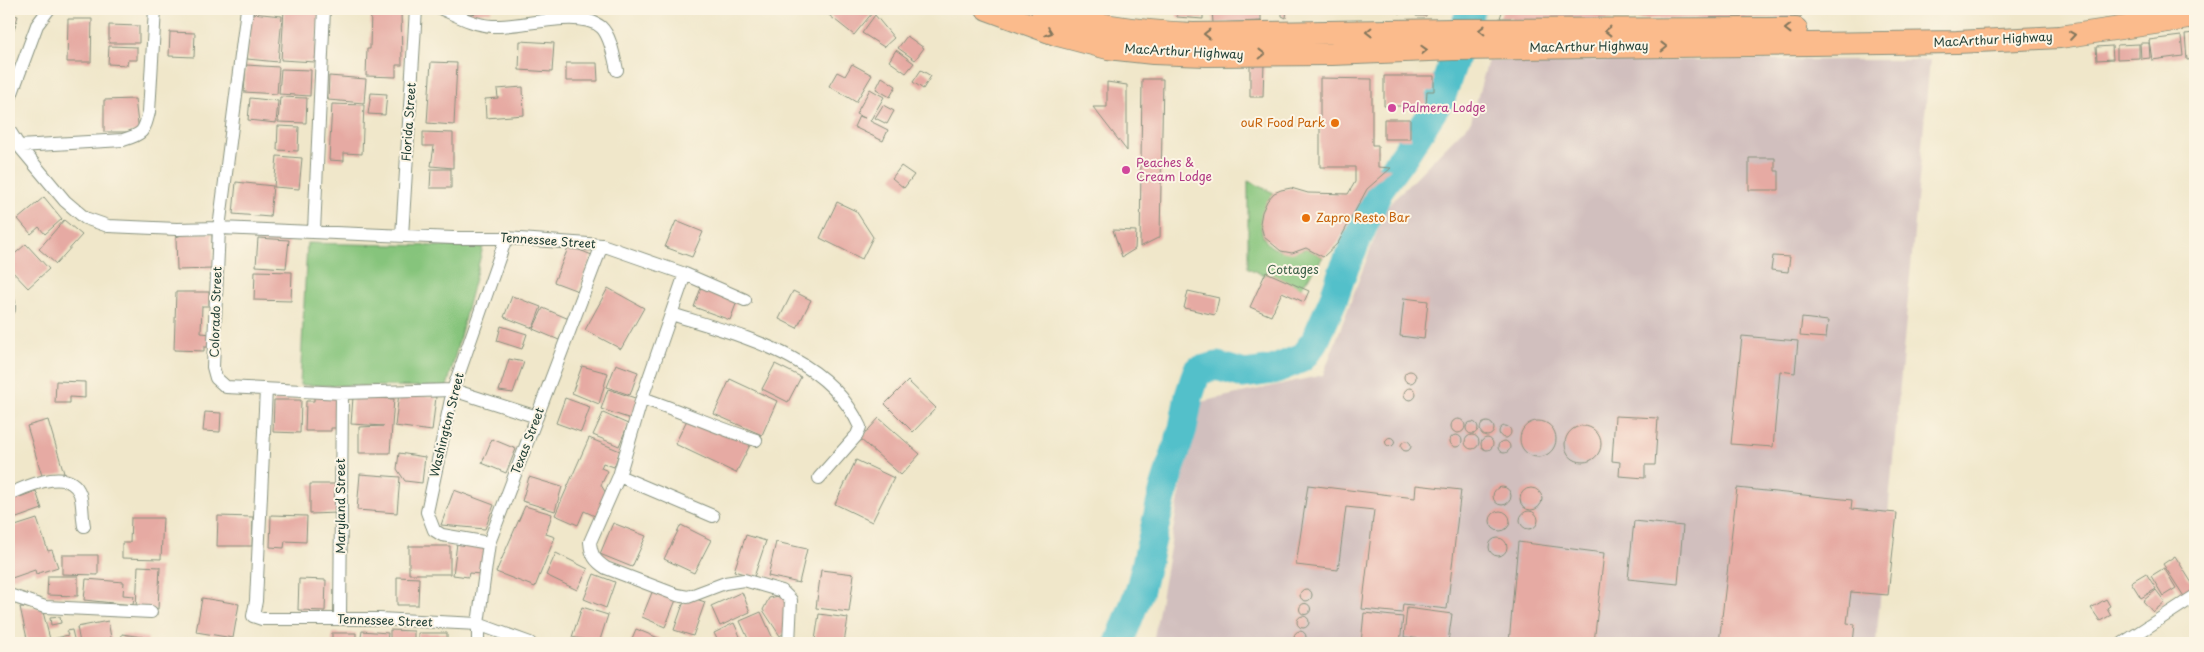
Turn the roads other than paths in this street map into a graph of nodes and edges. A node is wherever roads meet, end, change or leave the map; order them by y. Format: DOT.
graph roads {
  1 [pos="49,9"];
  2 [pos="155,9"];
  3 [pos="247,9"];
  4 [pos="324,9"];
  5 [pos="416,9"];
  6 [pos="442,9"];
  7 [pos="987,9"];
  8 [pos="1042,9"];
  9 [pos="2151,9"];
  10 [pos="2195,18"];
  11 [pos="1453,39"];
  12 [pos="1511,40"];
  13 [pos="617,70"];
  14 [pos="9,100"];
  15 [pos="9,130"];
  16 [pos="19,146"];
  17 [pos="219,228"];
  18 [pos="314,231"];
  19 [pos="402,236"];
  20 [pos="506,238"];
  21 [pos="602,244"];
  22 [pos="684,274"];
  23 [pos="745,300"];
  24 [pos="9,302"];
  25 [pos="9,309"];
  26 [pos="672,314"];
  27 [pos="266,389"];
  28 [pos="454,390"];
  29 [pos="342,393"];
  30 [pos="642,398"];
  31 [pos="537,417"];
  32 [pos="756,440"];
  33 [pos="619,476"];
  34 [pos="819,478"];
  35 [pos="9,494"];
  36 [pos="713,516"];
  37 [pos="84,526"];
  38 [pos="490,543"];
  39 [pos="9,595"];
  40 [pos="2195,596"];
  41 [pos="151,612"];
  42 [pos="340,619"];
  43 [pos="478,624"];
  44 [pos="478,643"];
  45 [pos="530,643"];
  46 [pos="789,643"];
  47 [pos="2123,643"];
  1 -- 14 [label="street"];
  2 -- 16 [label="street"];
  3 -- 17 [label="street, Colorado Street"];
  4 -- 18 [label="street"];
  5 -- 19 [label="street, Florida Street"];
  6 -- 13 [label="street"];
  7 -- 11 [label="highway, MacArthur Highway, one-way"];
  11 -- 8 [label="highway, MacArthur Highway, one-way"];
  9 -- 12 [label="highway, MacArthur Highway, one-way"];
  12 -- 10 [label="highway, MacArthur Highway, one-way"];
  11 -- 12 [label="highway, MacArthur Highway"];
  15 -- 16 [label="street, Tennessee Street"];
  16 -- 17 [label="street, Tennessee Street"];
  17 -- 18 [label="street, Tennessee Street"];
  17 -- 27 [label="street, Colorado Street"];
  18 -- 19 [label="street, Tennessee Street"];
  19 -- 20 [label="street, Tennessee Street"];
  20 -- 21 [label="street, Tennessee Street"];
  20 -- 28 [label="street, Washington Street"];
  21 -- 22 [label="street, Tennessee Street"];
  21 -- 31 [label="street, Texas Street"];
  22 -- 23 [label="street, Tennessee Street"];
  22 -- 26 [label="street"];
  24 -- 25 [label="street"];
  26 -- 30 [label="street"];
  26 -- 34 [label="street"];
  27 -- 29 [label="street, Colorado Street"];
  27 -- 42 [label="street, Tennessee Street"];
  28 -- 29 [label="street, Colorado Street"];
  28 -- 31 [label="street, Colorado Street"];
  28 -- 38 [label="street, Washington Street"];
  29 -- 42 [label="street, Maryland Street"];
  30 -- 32 [label="street"];
  30 -- 33 [label="street"];
  31 -- 38 [label="street, Texas Street"];
  33 -- 36 [label="street"];
  33 -- 46 [label="street"];
  35 -- 37 [label="street"];
  38 -- 43 [label="street, Texas Street"];
  39 -- 41 [label="street"];
  40 -- 47 [label="street"];
  42 -- 43 [label="street, Tennessee Street"];
  43 -- 44 [label="street, Texas Street"];
  43 -- 45 [label="street, Tennessee Street"];
}
